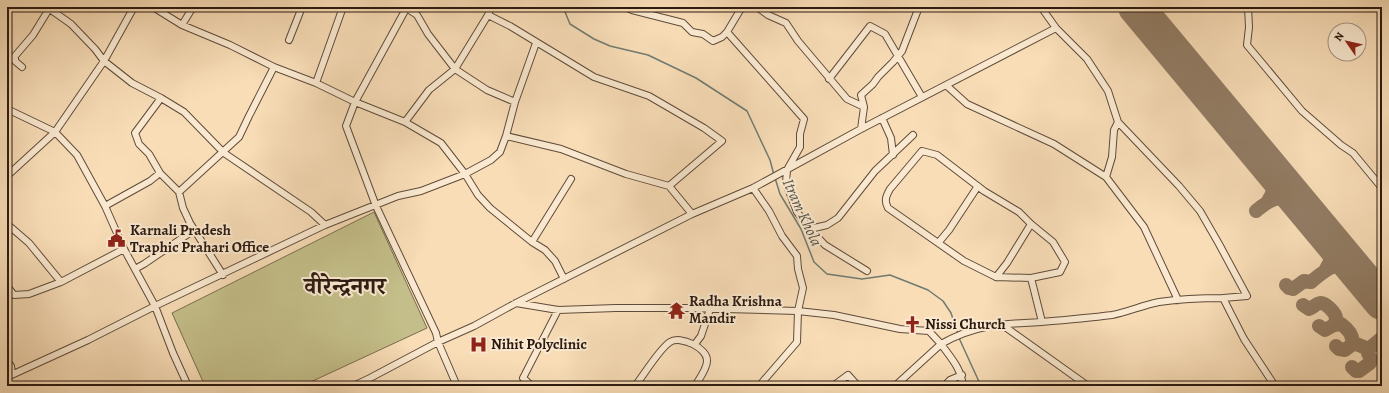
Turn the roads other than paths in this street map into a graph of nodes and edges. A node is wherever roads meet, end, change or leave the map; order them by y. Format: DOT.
graph roads {
  1 [pos="134,7"];
  2 [pos="153,7"];
  3 [pos="193,7"];
  4 [pos="302,7"];
  5 [pos="343,7"];
  6 [pos="491,7"];
  7 [pos="624,7"];
  8 [pos="742,7"];
  9 [pos="757,7"];
  10 [pos="919,7"];
  11 [pos="1041,7"];
  12 [pos="1248,7"];
  13 [pos="48,8"];
  14 [pos="406,8"];
  15 [pos="488,15"];
  16 [pos="182,25"];
  17 [pos="1056,28"];
  18 [pos="727,32"];
  19 [pos="289,40"];
  20 [pos="536,43"];
  21 [pos="898,56"];
  22 [pos="104,61"];
  23 [pos="22,67"];
  24 [pos="274,67"];
  25 [pos="455,70"];
  26 [pos="829,79"];
  27 [pos="316,83"];
  28 [pos="946,85"];
  29 [pos="922,97"];
  30 [pos="161,98"];
  31 [pos="355,102"];
  32 [pos="515,102"];
  33 [pos="864,107"];
  34 [pos="7,109"];
  35 [pos="882,118"];
  36 [pos="405,122"];
  37 [pos="1118,122"];
  38 [pos="861,129"];
  39 [pos="55,132"];
  40 [pos="913,135"];
  41 [pos="506,136"];
  42 [pos="224,153"];
  43 [pos="893,155"];
  44 [pos="785,171"];
  45 [pos="160,173"];
  46 [pos="465,174"];
  47 [pos="7,176"];
  48 [pos="1106,177"];
  49 [pos="570,179"];
  50 [pos="669,186"];
  51 [pos="978,186"];
  52 [pos="753,188"];
  53 [pos="1382,188"];
  54 [pos="179,192"];
  55 [pos="105,206"];
  56 [pos="376,206"];
  57 [pos="692,214"];
  58 [pos="7,224"];
  59 [pos="1030,224"];
  60 [pos="325,225"];
  61 [pos="810,229"];
  62 [pos="194,230"];
  63 [pos="532,242"];
  64 [pos="939,242"];
  65 [pos="124,249"];
  66 [pos="135,269"];
  67 [pos="867,271"];
  68 [pos="223,275"];
  69 [pos="996,277"];
  70 [pos="1031,278"];
  71 [pos="564,279"];
  72 [pos="61,282"];
  73 [pos="7,286"];
  74 [pos="1223,298"];
  75 [pos="1178,300"];
  76 [pos="516,303"];
  77 [pos="155,306"];
  78 [pos="710,309"];
  79 [pos="558,310"];
  80 [pos="798,311"];
  81 [pos="1042,322"];
  82 [pos="1000,324"];
  83 [pos="438,342"];
  84 [pos="695,344"];
  85 [pos="941,344"];
  86 [pos="7,360"];
  87 [pos="962,375"];
  88 [pos="9,376"];
  89 [pos="370,378"];
  90 [pos="188,386"];
  91 [pos="352,386"];
  92 [pos="372,386"];
  93 [pos="457,386"];
  94 [pos="532,386"];
  95 [pos="587,386"];
  96 [pos="591,386"];
  97 [pos="635,386"];
  98 [pos="695,386"];
  99 [pos="759,386"];
  100 [pos="833,386"];
  101 [pos="858,386"];
  102 [pos="895,386"];
  103 [pos="944,386"];
  104 [pos="963,386"];
  105 [pos="1088,386"];
  106 [pos="1275,386"];
  1 -- 22 [label="street"];
  2 -- 16 [label="street"];
  3 -- 16 [label="street"];
  4 -- 19 [label="street"];
  5 -- 27 [label="street"];
  6 -- 15 [label="street"];
  7 -- 18 [label="street"];
  8 -- 18 [label="street"];
  9 -- 26 [label="street"];
  10 -- 21 [label="street"];
  11 -- 17 [label="street"];
  12 -- 53 [label="street"];
  13 -- 22 [label="street"];
  13 -- 23 [label="street"];
  14 -- 25 [label="street"];
  14 -- 31 [label="street"];
  15 -- 20 [label="street"];
  15 -- 25 [label="street"];
  16 -- 24 [label="street"];
  17 -- 28 [label="street"];
  17 -- 37 [label="street"];
  18 -- 44 [label="street"];
  20 -- 32 [label="street"];
  20 -- 50 [label="street"];
  21 -- 26 [label="street"];
  21 -- 29 [label="street"];
  21 -- 33 [label="street"];
  22 -- 30 [label="street"];
  22 -- 39 [label="street"];
  24 -- 27 [label="street"];
  24 -- 42 [label="street"];
  25 -- 32 [label="street"];
  25 -- 36 [label="street"];
  26 -- 33 [label="street"];
  27 -- 31 [label="street"];
  28 -- 29 [label="street"];
  28 -- 48 [label="street"];
  29 -- 35 [label="street"];
  30 -- 42 [label="street"];
  30 -- 45 [label="street"];
  31 -- 36 [label="street"];
  31 -- 56 [label="street"];
  32 -- 41 [label="street"];
  33 -- 38 [label="street"];
  34 -- 39 [label="street"];
  35 -- 38 [label="street"];
  35 -- 43 [label="street"];
  36 -- 46 [label="street"];
  37 -- 48 [label="street"];
  37 -- 74 [label="street"];
  38 -- 44 [label="street"];
  39 -- 47 [label="street"];
  39 -- 55 [label="street"];
  40 -- 43 [label="street"];
  41 -- 46 [label="street"];
  41 -- 50 [label="street"];
  42 -- 54 [label="street"];
  42 -- 60 [label="street"];
  43 -- 61 [label="street"];
  44 -- 52 [label="street"];
  44 -- 61 [label="street"];
  45 -- 54 [label="street"];
  45 -- 55 [label="street"];
  46 -- 56 [label="street"];
  46 -- 63 [label="street"];
  48 -- 75 [label="street"];
  49 -- 63 [label="street"];
  50 -- 57 [label="street"];
  51 -- 59 [label="street"];
  51 -- 64 [label="street"];
  51 -- 64 [label="street"];
  52 -- 57 [label="street"];
  52 -- 80 [label="street"];
  54 -- 62 [label="street"];
  55 -- 65 [label="street"];
  56 -- 60 [label="street"];
  56 -- 83 [label="street"];
  57 -- 71 [label="street"];
  58 -- 72 [label="street"];
  59 -- 69 [label="street"];
  59 -- 70 [label="street"];
  60 -- 68 [label="street"];
  61 -- 67 [label="street"];
  62 -- 66 [label="street"];
  62 -- 68 [label="street"];
  63 -- 71 [label="street"];
  64 -- 69 [label="street"];
  65 -- 66 [label="street"];
  65 -- 72 [label="street"];
  66 -- 77 [label="street"];
  68 -- 77 [label="street"];
  69 -- 70 [label="street"];
  70 -- 81 [label="street"];
  71 -- 76 [label="street"];
  72 -- 73 [label="street"];
  74 -- 75 [label="street"];
  74 -- 106 [label="street"];
  75 -- 81 [label="street"];
  76 -- 79 [label="street"];
  76 -- 83 [label="street"];
  77 -- 88 [label="street"];
  77 -- 90 [label="street"];
  78 -- 79 [label="street"];
  78 -- 80 [label="street"];
  78 -- 84 [label="street"];
  79 -- 94 [label="street"];
  80 -- 85 [label="street"];
  80 -- 99 [label="street"];
  81 -- 82 [label="street"];
  82 -- 85 [label="street"];
  82 -- 105 [label="street"];
  83 -- 89 [label="street"];
  83 -- 93 [label="street"];
  84 -- 97 [label="street"];
  84 -- 98 [label="street"];
  85 -- 87 [label="street"];
  85 -- 102 [label="street"];
  86 -- 88 [label="street"];
  87 -- 103 [label="street"];
  87 -- 104 [label="street"];
  89 -- 91 [label="street"];
  89 -- 92 [label="street"];
  95 -- 96 [label="street"];
  100 -- 101 [label="street"];
}
